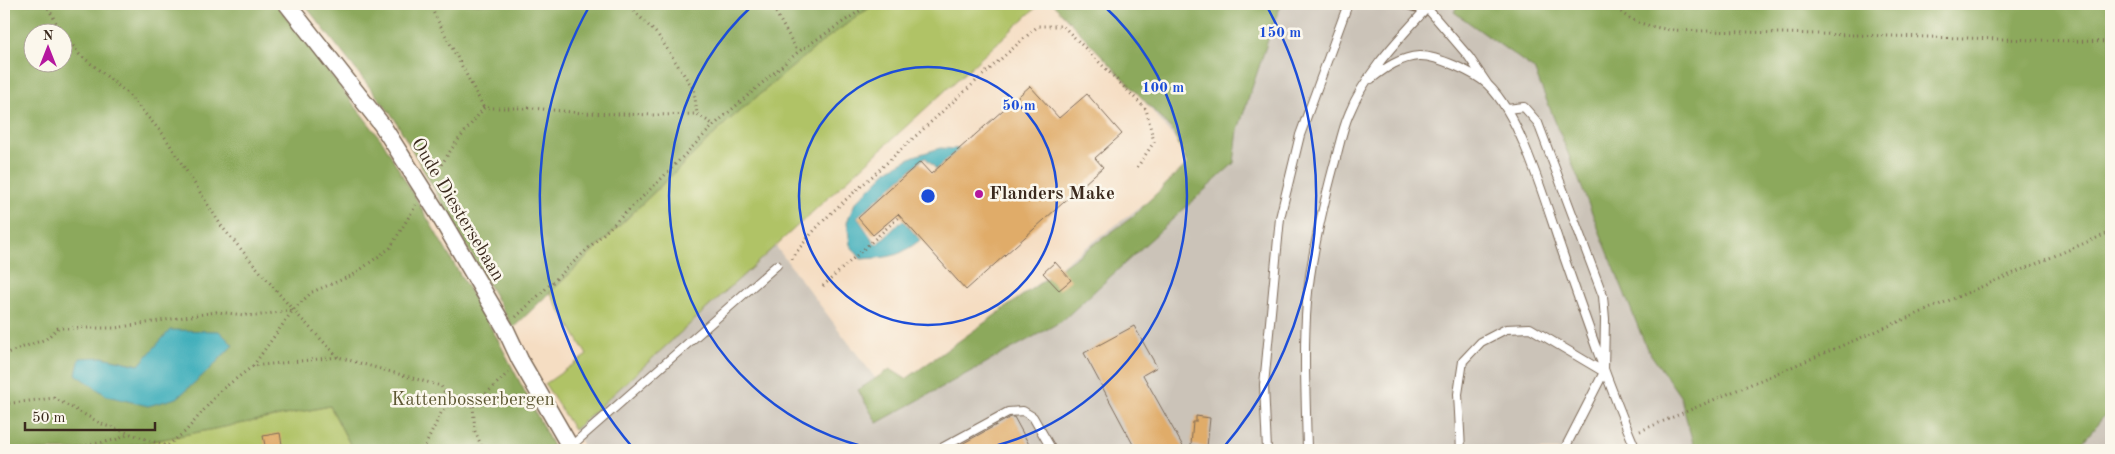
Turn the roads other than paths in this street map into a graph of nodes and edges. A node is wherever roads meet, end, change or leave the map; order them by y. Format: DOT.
graph roads {
  1 [pos="288,4"];
  2 [pos="1348,4"];
  3 [pos="1406,4"];
  4 [pos="1431,6"];
  5 [pos="1364,85"];
  6 [pos="1488,85"];
  7 [pos="1507,109"];
  8 [pos="777,265"];
  9 [pos="1604,372"];
  10 [pos="1630,435"];
  11 [pos="571,448"];
  12 [pos="938,450"];
  13 [pos="1052,450"];
  14 [pos="1267,450"];
  15 [pos="1307,450"];
  16 [pos="1461,450"];
  17 [pos="1564,450"];
  18 [pos="1628,450"];
  19 [pos="1636,450"];
  1 -- 11 [label="street, Oude Diestersebaan"];
  2 -- 14 [label="lane"];
  3 -- 4 [label="lane"];
  4 -- 5 [label="lane"];
  4 -- 6 [label="lane"];
  5 -- 6 [label="lane"];
  5 -- 15 [label="lane"];
  6 -- 7 [label="lane"];
  7 -- 9 [label="lane"];
  7 -- 9 [label="lane"];
  8 -- 11 [label="lane"];
  9 -- 10 [label="lane"];
  9 -- 16 [label="lane"];
  9 -- 17 [label="lane"];
  10 -- 18 [label="lane"];
  10 -- 19 [label="lane"];
  12 -- 13 [label="lane"];
}
